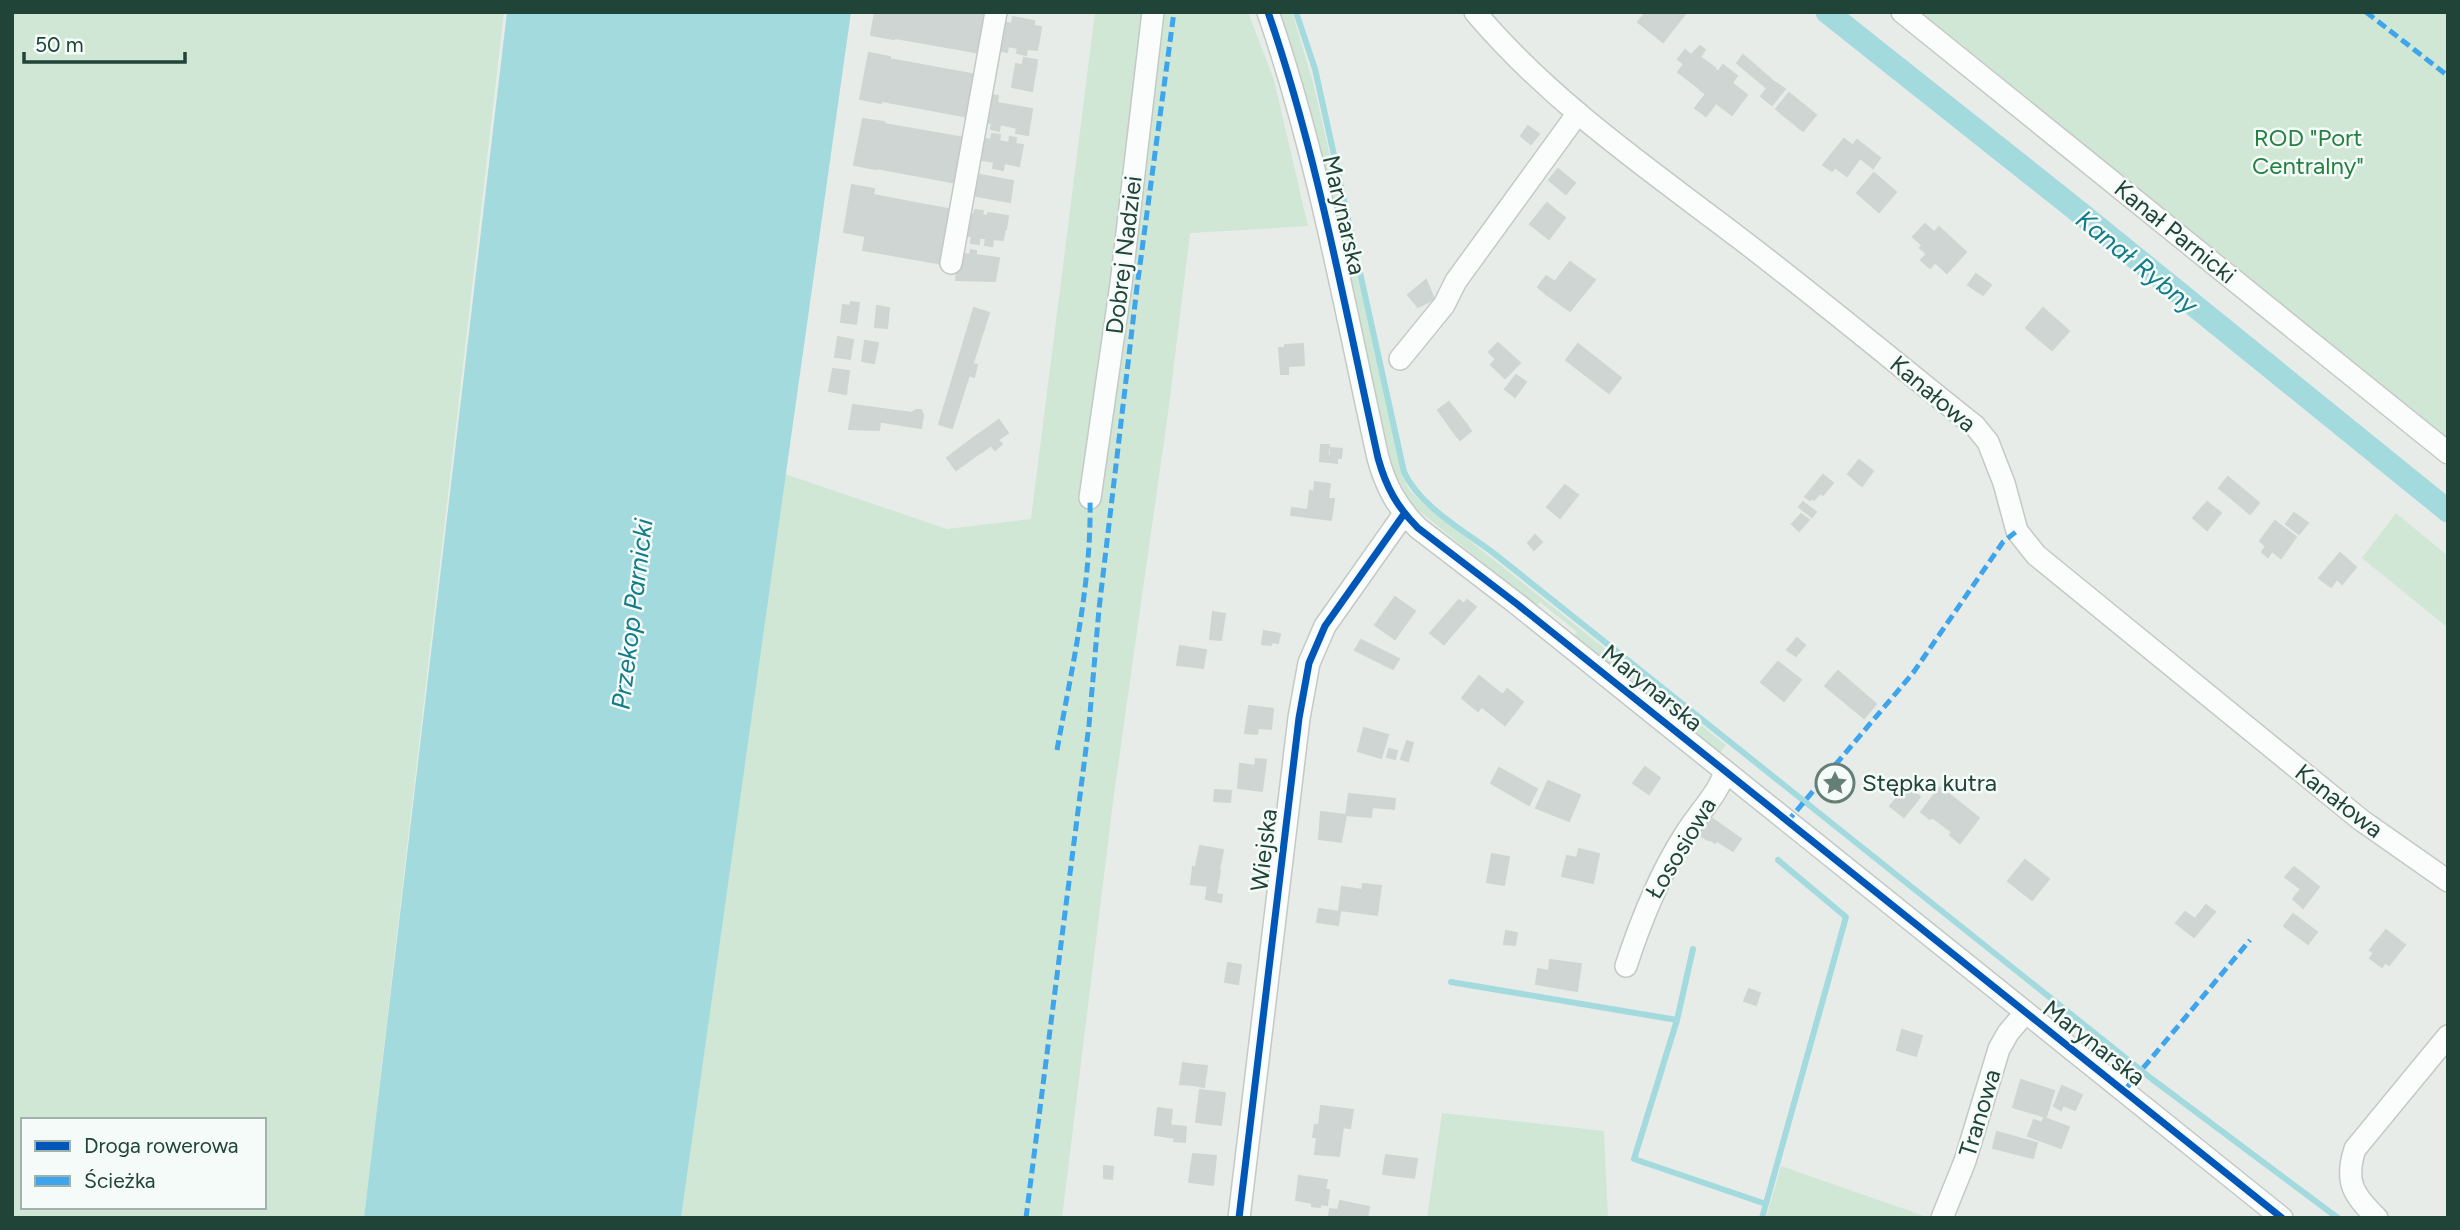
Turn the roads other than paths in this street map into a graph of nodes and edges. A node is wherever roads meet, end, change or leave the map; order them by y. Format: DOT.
graph roads {
  1 [pos="996,12"];
  2 [pos="1153,12"];
  3 [pos="1268,12"];
  4 [pos="1475,12"];
  5 [pos="1902,12"];
  6 [pos="1578,113"];
  7 [pos="951,263"];
  8 [pos="1400,359"];
  9 [pos="2448,453"];
  10 [pos="1090,498"];
  11 [pos="1404,514"];
  12 [pos="1725,772"];
  13 [pos="2448,881"];
  14 [pos="1626,966"];
  15 [pos="2025,1013"];
  16 [pos="2448,1036"];
  17 [pos="1239,1218"];
  18 [pos="1942,1218"];
  19 [pos="2282,1218"];
  20 [pos="2377,1218"];
  1 -- 7 [label="street"];
  2 -- 10 [label="street, Dobrej Nadziei"];
  3 -- 11 [label="street, Marynarska"];
  4 -- 6 [label="street, Kanałowa"];
  5 -- 9 [label="street, Kanał Parnicki"];
  6 -- 8 [label="street"];
  6 -- 13 [label="street, Kanałowa"];
  11 -- 12 [label="street, Marynarska"];
  11 -- 17 [label="street, Wiejska"];
  12 -- 14 [label="street, Łososiowa"];
  12 -- 15 [label="street, Marynarska"];
  15 -- 18 [label="street, Tranowa"];
  15 -- 19 [label="street, Marynarska"];
  16 -- 20 [label="street"];
}
